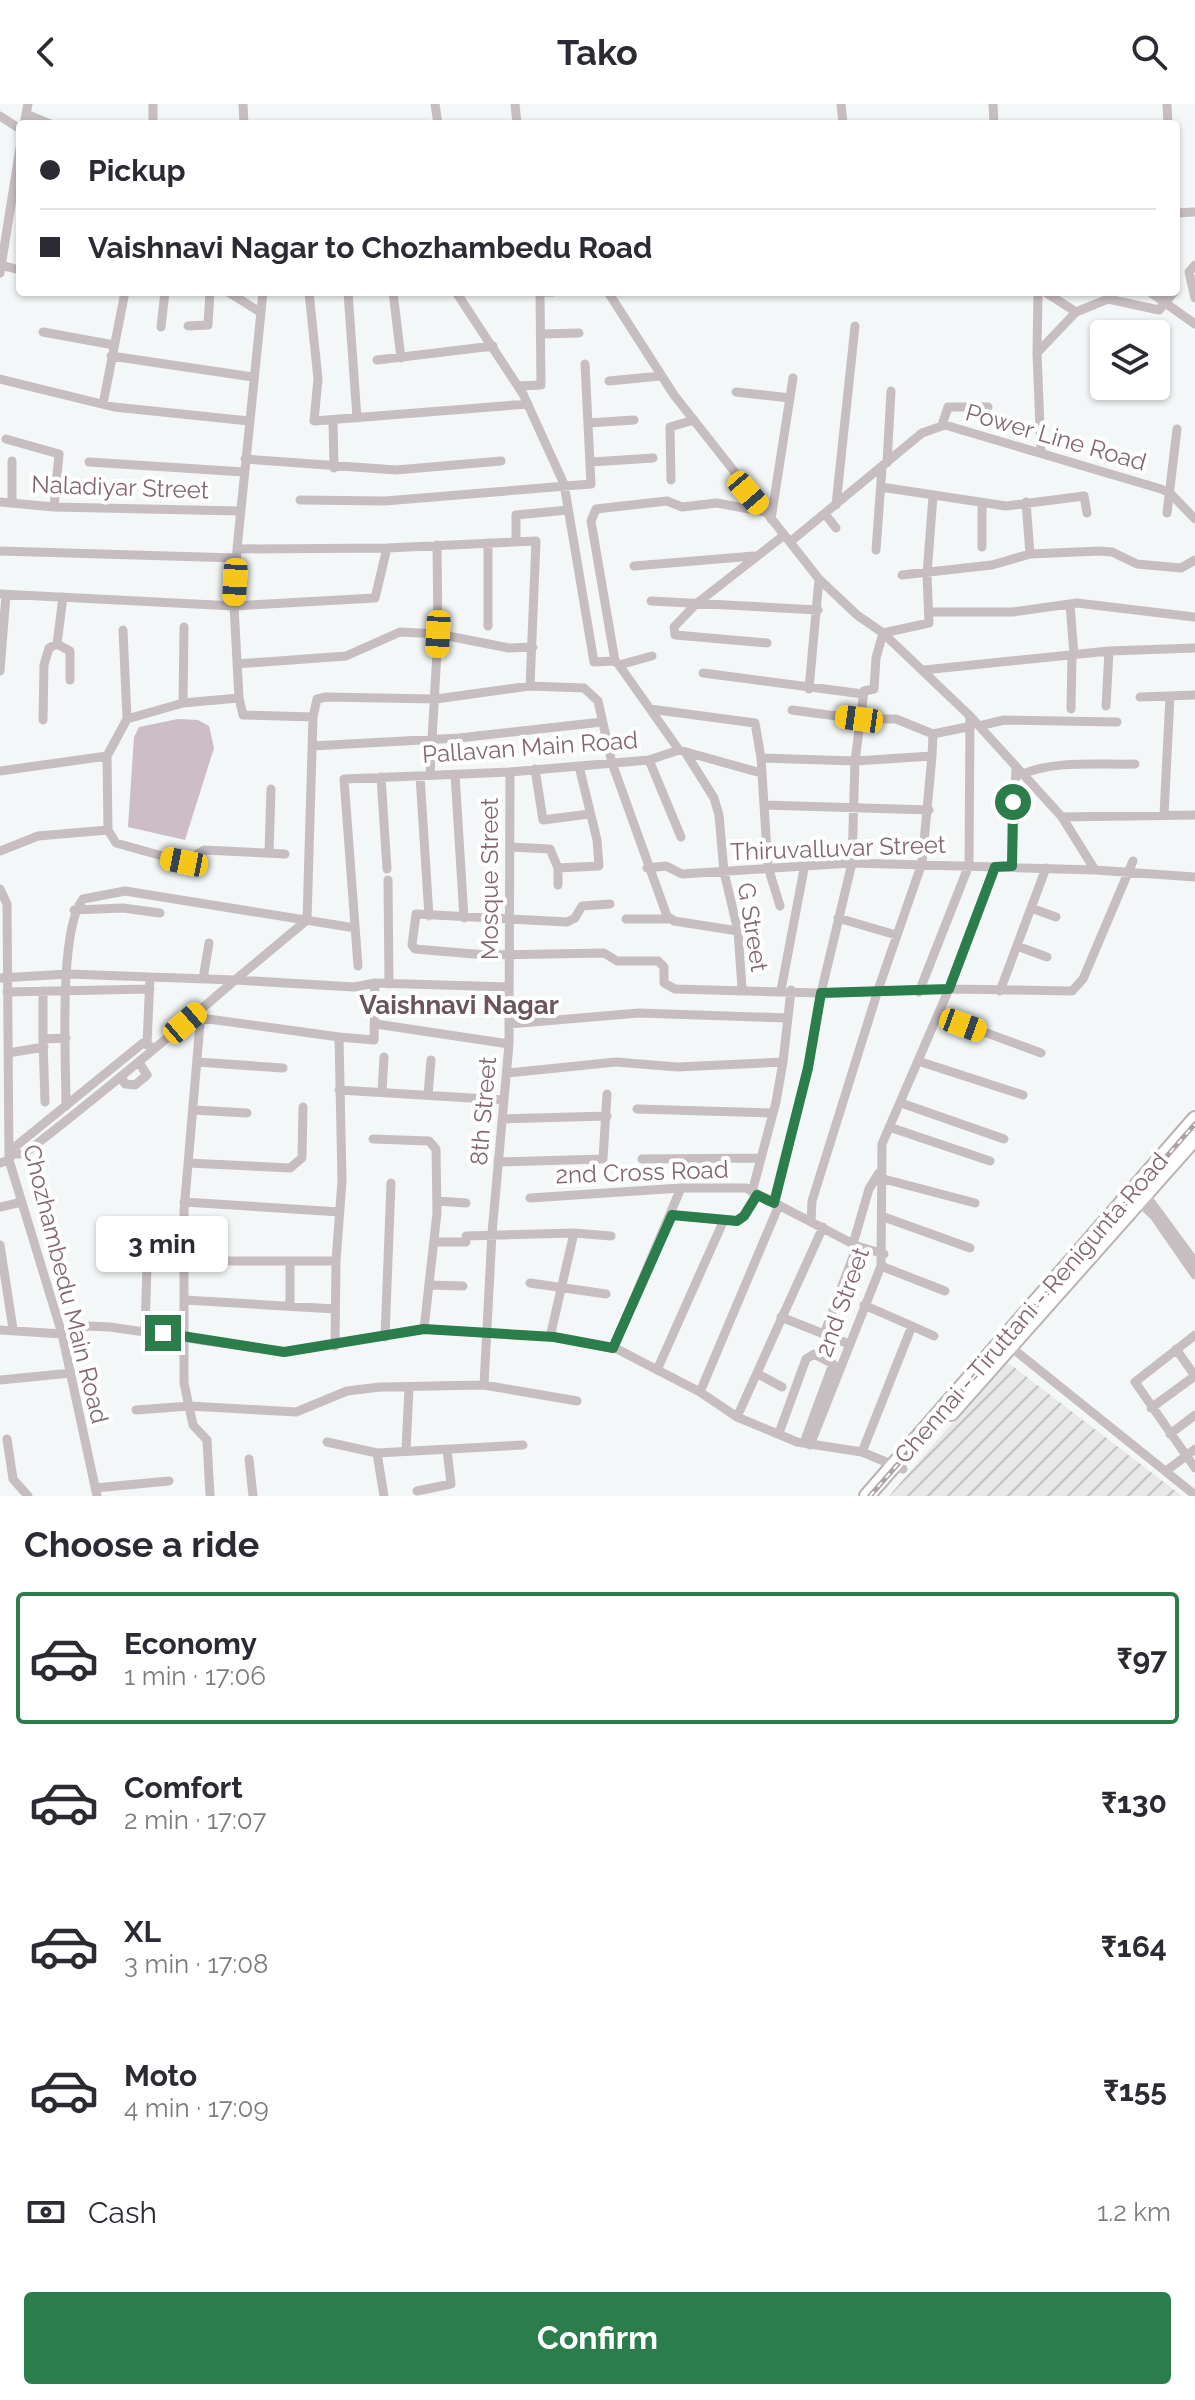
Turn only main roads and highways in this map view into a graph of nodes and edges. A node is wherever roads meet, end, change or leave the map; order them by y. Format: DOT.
graph roads {
  1 [pos="1195,1119"];
  2 [pos="1195,1138"];
  3 [pos="1005,1342"];
  4 [pos="892,1467"];
  5 [pos="867,1496"];
  6 [pos="880,1496"];
  1 -- 3 [label="highway, Chennai - Tiruttani - Renigunta Road"];
  2 -- 3 [label="highway, Chennai - Tiruttani - Renigunta Road"];
  3 -- 4 [label="highway, Chennai - Tiruttani - Renigunta Road"];
  4 -- 5 [label="highway, Chennai - Tiruttani - Renigunta Road"];
  4 -- 6 [label="highway, Chennai - Tiruttani - Renigunta Road"];
}
